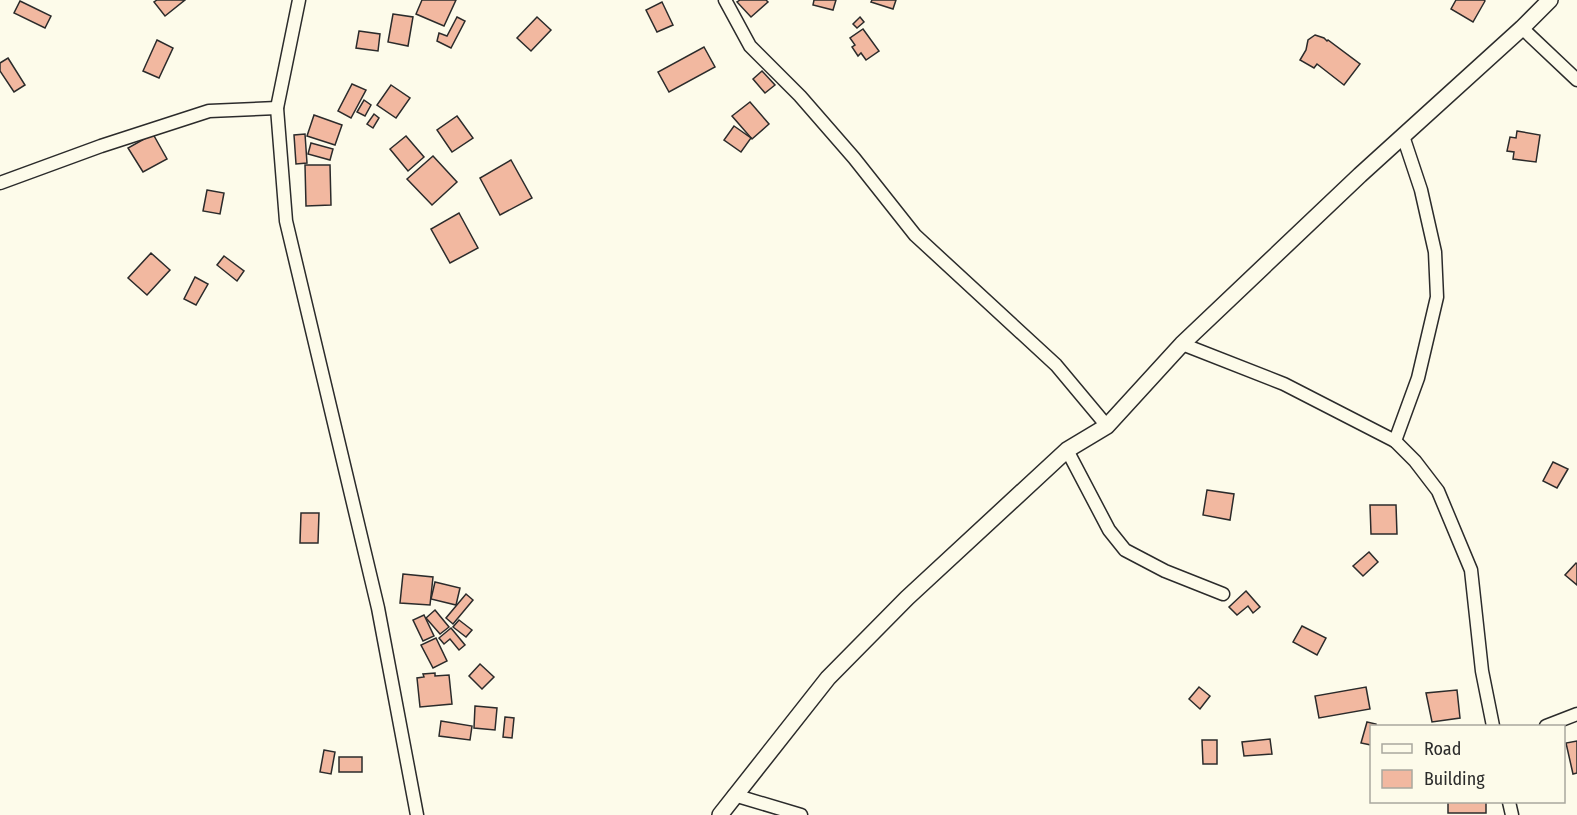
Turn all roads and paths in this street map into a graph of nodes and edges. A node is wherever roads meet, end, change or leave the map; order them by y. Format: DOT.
graph roads {
  1 [pos="299,0"];
  2 [pos="725,0"];
  3 [pos="1550,0"];
  4 [pos="1522,28"];
  5 [pos="1577,80"];
  6 [pos="277,108"];
  7 [pos="1403,136"];
  8 [pos="0,183"];
  9 [pos="1182,344"];
  10 [pos="1107,426"];
  11 [pos="1395,441"];
  12 [pos="1067,450"];
  13 [pos="1223,594"];
  14 [pos="1577,714"];
  15 [pos="1494,725"];
  16 [pos="1549,725"];
  17 [pos="734,795"];
  18 [pos="417,815"];
  19 [pos="720,815"];
  20 [pos="801,815"];
  1 -- 6 [label="street"];
  2 -- 10 [label="street"];
  3 -- 4 [label="street"];
  4 -- 5 [label="street"];
  4 -- 7 [label="street"];
  6 -- 8 [label="street"];
  6 -- 18 [label="street"];
  7 -- 9 [label="street"];
  7 -- 11 [label="street"];
  9 -- 10 [label="street"];
  9 -- 11 [label="street"];
  10 -- 12 [label="street"];
  11 -- 15 [label="street"];
  12 -- 13 [label="street"];
  12 -- 17 [label="street"];
  14 -- 16 [label="street"];
  17 -- 19 [label="street"];
  17 -- 20 [label="street"];
}
